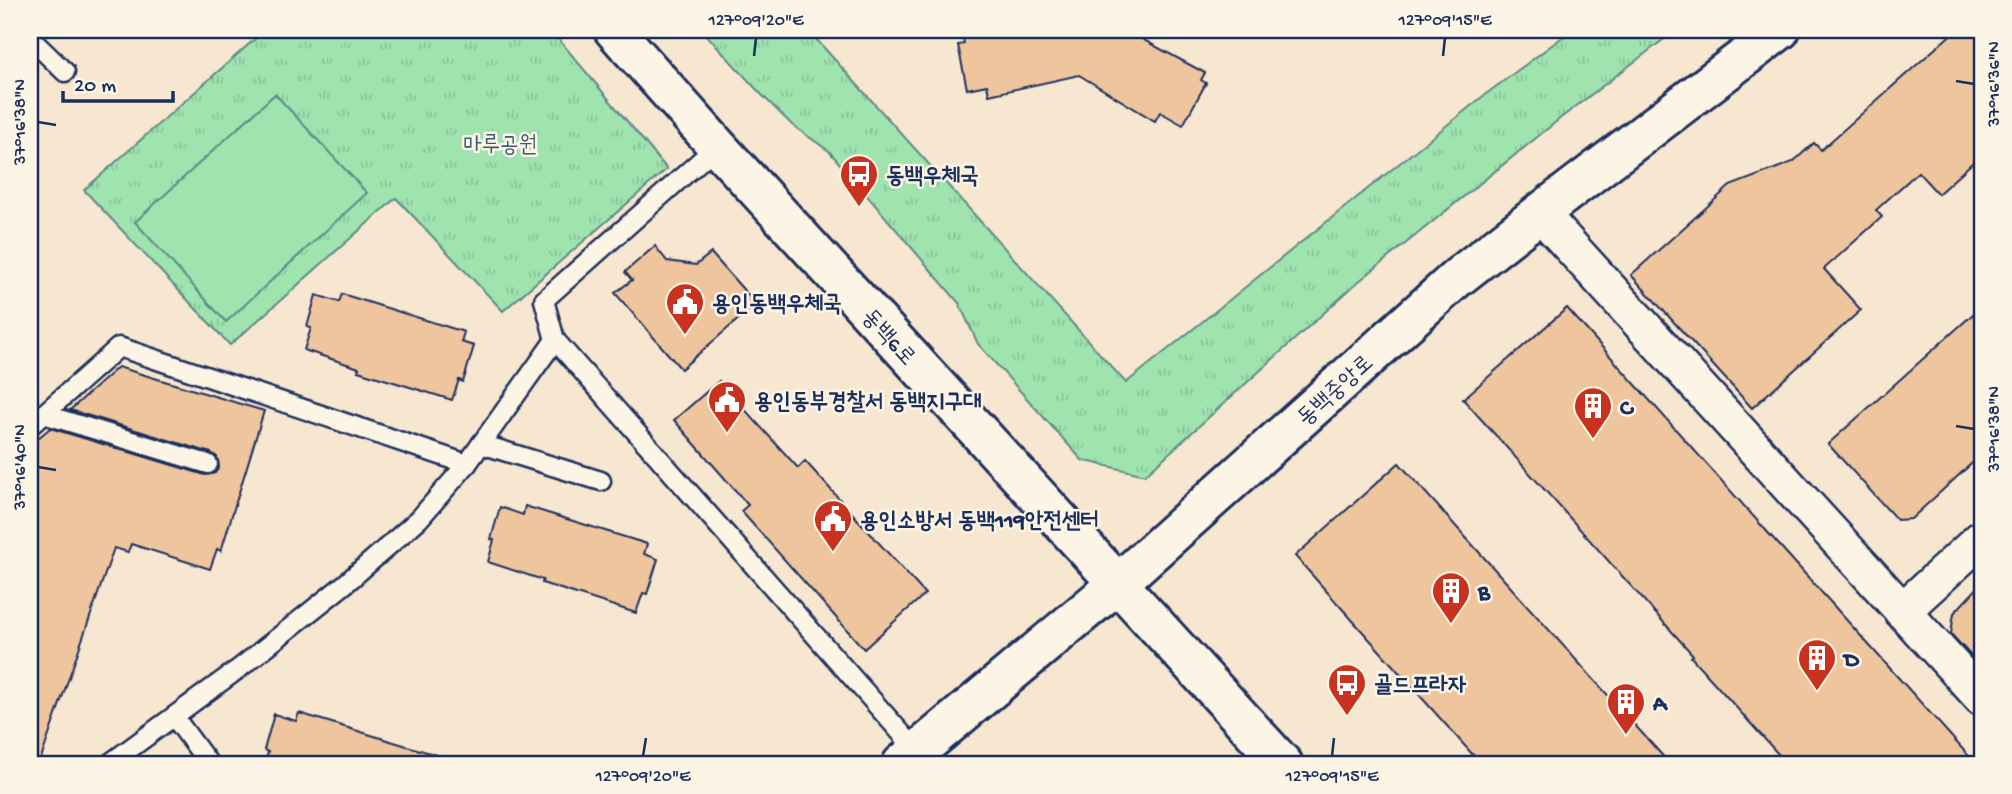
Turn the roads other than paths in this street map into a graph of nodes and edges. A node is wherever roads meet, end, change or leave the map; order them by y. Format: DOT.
graph roads {
  1 [pos="614,30"];
  2 [pos="1780,30"];
  3 [pos="30,38"];
  4 [pos="65,72"];
  5 [pos="717,146"];
  6 [pos="1539,213"];
  7 [pos="555,340"];
  8 [pos="36,420"];
  9 [pos="481,444"];
  10 [pos="208,464"];
  11 [pos="467,464"];
  12 [pos="601,481"];
  13 [pos="1982,538"];
  14 [pos="1116,585"];
  15 [pos="1902,611"];
  16 [pos="1982,698"];
  17 [pos="175,718"];
  18 [pos="910,758"];
  19 [pos="109,764"];
  20 [pos="209,764"];
  21 [pos="1283,764"];
  1 -- 5 [label="street, 동백6로"];
  2 -- 6 [label="street, 동백중앙로"];
  3 -- 4 [label="lane"];
  5 -- 7 [label="lane"];
  5 -- 14 [label="street, 동백6로"];
  6 -- 14 [label="street, 동백중앙로"];
  6 -- 15 [label="street"];
  7 -- 9 [label="lane"];
  7 -- 18 [label="lane"];
  8 -- 10 [label="lane"];
  8 -- 11 [label="lane"];
  9 -- 11 [label="lane"];
  9 -- 12 [label="lane"];
  11 -- 17 [label="lane"];
  13 -- 15 [label="street"];
  14 -- 18 [label="street, 동백중앙로"];
  14 -- 21 [label="street, 동백6로"];
  15 -- 16 [label="street"];
  17 -- 19 [label="lane"];
  17 -- 20 [label="lane"];
}
